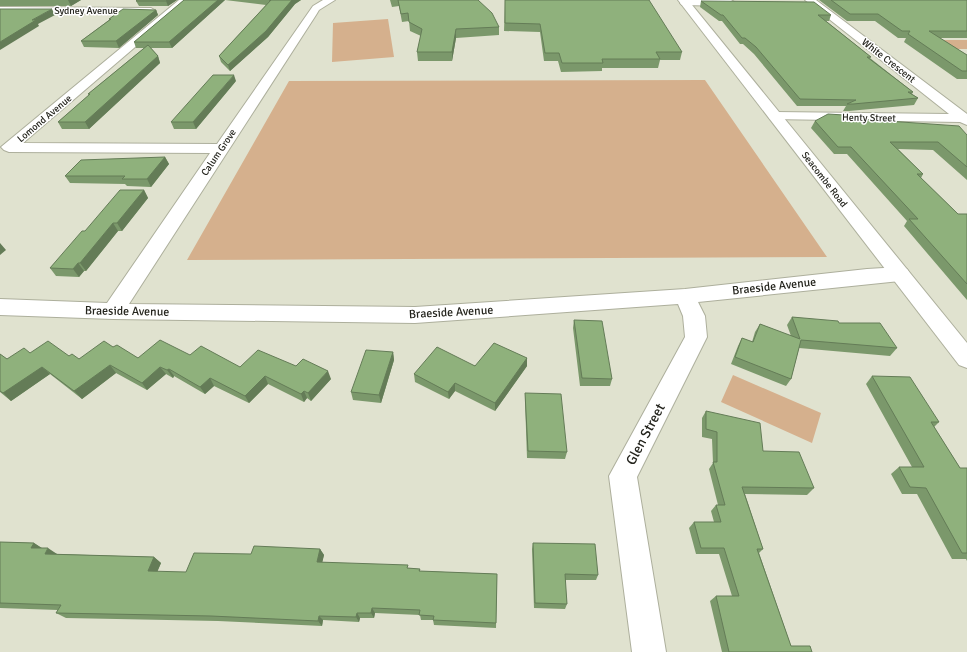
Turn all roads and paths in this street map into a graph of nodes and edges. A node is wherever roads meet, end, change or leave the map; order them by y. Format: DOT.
graph roads {
  1 [pos="46,0"];
  2 [pos="185,0"];
  3 [pos="330,0"];
  4 [pos="684,1"];
  5 [pos="808,2"];
  6 [pos="744,3"];
  7 [pos="0,10"];
  8 [pos="28,10"];
  9 [pos="172,11"];
  10 [pos="7,22"];
  11 [pos="775,116"];
  12 [pos="965,120"];
  13 [pos="221,148"];
  14 [pos="900,274"];
  15 [pos="685,296"];
  16 [pos="0,307"];
  17 [pos="113,311"];
  18 [pos="967,360"];
  19 [pos="649,652"];
  1 -- 8 [label="street"];
  2 -- 9 [label="street, Lomond Avenue"];
  3 -- 13 [label="street, Calum Grove"];
  4 -- 6 [label="street"];
  4 -- 11 [label="street, Seacombe Road"];
  5 -- 12 [label="street, White Crescent"];
  7 -- 8 [label="street, Sydney Avenue"];
  8 -- 9 [label="street, Sydney Avenue"];
  8 -- 10 [label="street"];
  9 -- 13 [label="street, Lomond Avenue"];
  11 -- 12 [label="street, Henty Street"];
  11 -- 14 [label="street, Seacombe Road"];
  13 -- 17 [label="street, Calum Grove"];
  14 -- 15 [label="street, Braeside Avenue"];
  14 -- 18 [label="street, Seacombe Road"];
  15 -- 17 [label="street, Braeside Avenue"];
  15 -- 19 [label="street, Glen Street"];
  16 -- 17 [label="street, Braeside Avenue"];
}
